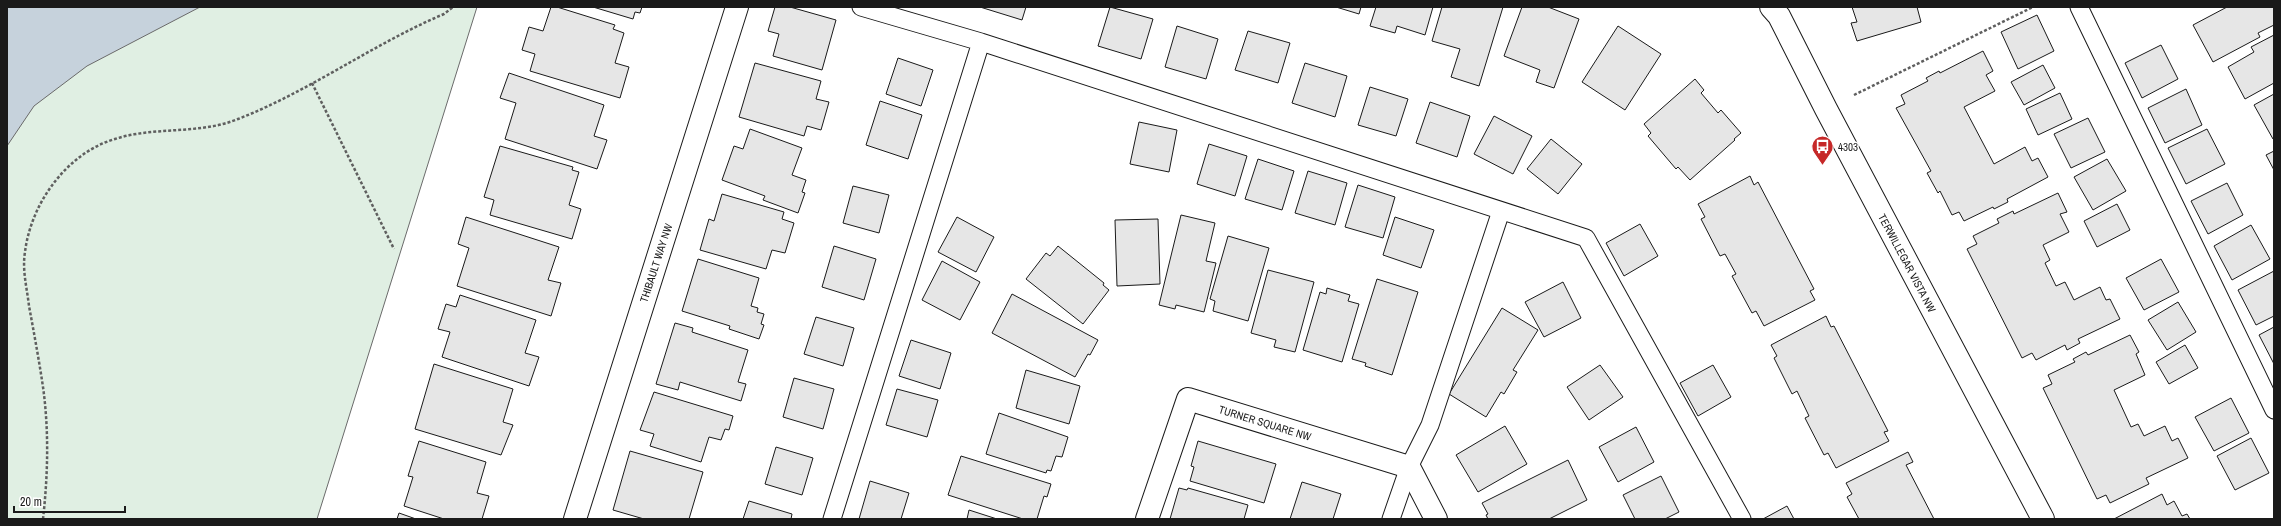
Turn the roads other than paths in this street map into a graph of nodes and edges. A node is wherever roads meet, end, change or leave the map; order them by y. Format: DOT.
graph roads {
  1 [pos="737,7"];
  2 [pos="861,7"];
  3 [pos="1771,7"];
  4 [pos="2079,7"];
  5 [pos="981,42"];
  6 [pos="1500,211"];
  7 [pos="2274,410"];
  8 [pos="1408,467"];
  9 [pos="575,519"];
  10 [pos="832,519"];
  11 [pos="1147,519"];
  12 [pos="1390,519"];
  13 [pos="1436,519"];
  14 [pos="1742,519"];
  15 [pos="2043,519"];
  1 -- 9 [label="street, THIBAULT WAY NW"];
  2 -- 5 [label="lane"];
  3 -- 15 [label="street, TERWILLEGAR VISTA NW"];
  4 -- 7 [label="lane"];
  5 -- 6 [label="lane"];
  5 -- 10 [label="lane"];
  6 -- 8 [label="lane"];
  6 -- 14 [label="lane"];
  8 -- 11 [label="street, TURNER SQUARE NW"];
  8 -- 12 [label="lane"];
  8 -- 13 [label="street"];
}
